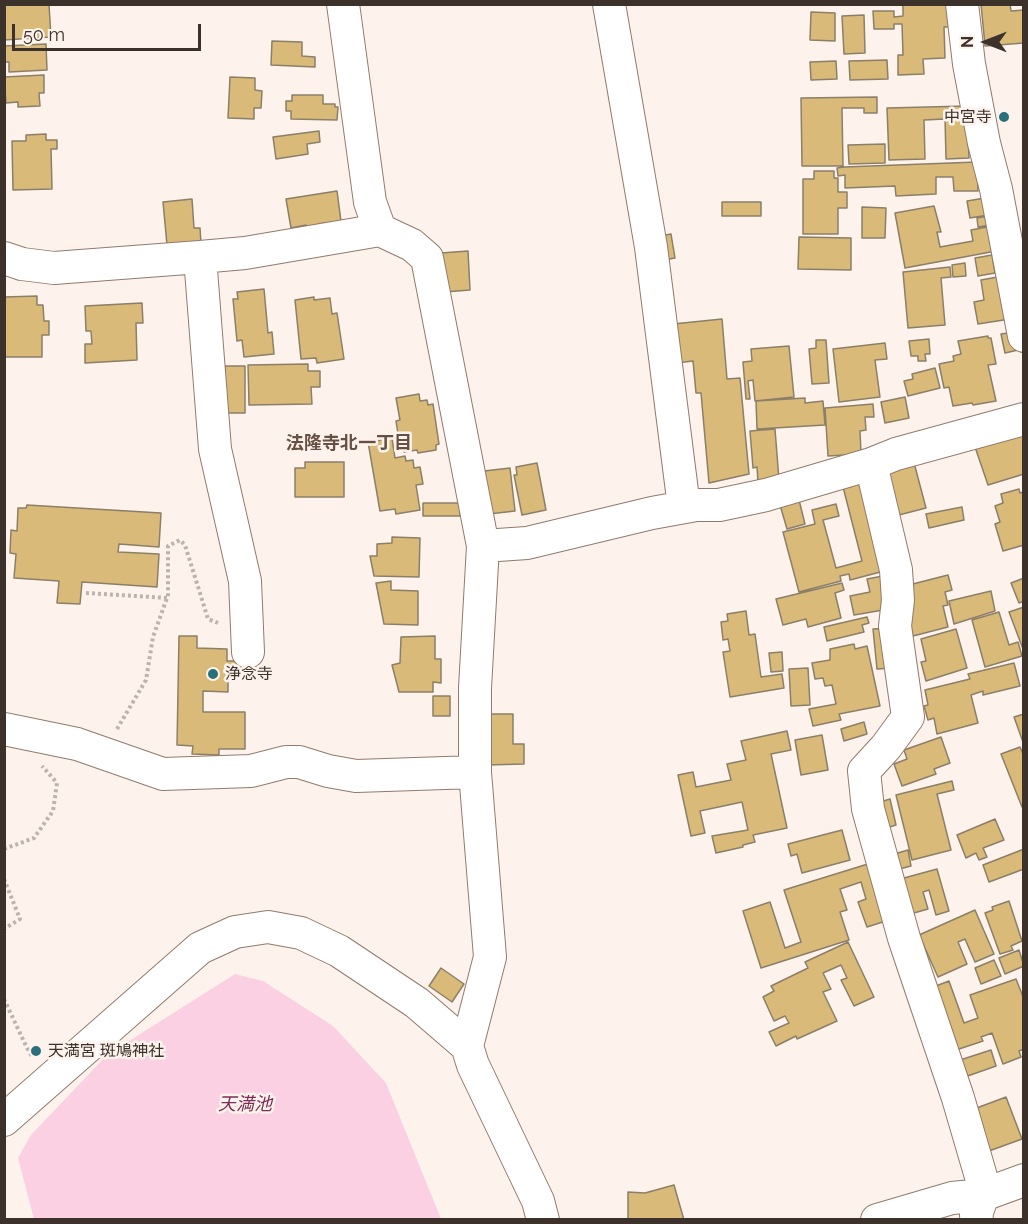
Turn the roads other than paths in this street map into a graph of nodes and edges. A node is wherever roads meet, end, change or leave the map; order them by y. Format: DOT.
graph roads {
  1 [pos="343,4"];
  2 [pos="609,4"];
  3 [pos="962,4"];
  4 [pos="380,230"];
  5 [pos="200,257"];
  6 [pos="4,258"];
  7 [pos="1023,336"];
  8 [pos="1023,419"];
  9 [pos="871,464"];
  10 [pos="684,507"];
  11 [pos="483,546"];
  12 [pos="248,642"];
  13 [pos="14,731"];
  14 [pos="475,772"];
  15 [pos="467,1046"];
  16 [pos="4,1120"];
  17 [pos="1023,1180"];
  18 [pos="980,1207"];
  19 [pos="543,1220"];
  20 [pos="876,1220"];
  1 -- 4 [label="street"];
  2 -- 10 [label="street"];
  3 -- 7 [label="street"];
  4 -- 5 [label="street"];
  4 -- 11 [label="street"];
  5 -- 6 [label="street"];
  5 -- 12 [label="street"];
  8 -- 9 [label="street"];
  9 -- 10 [label="street"];
  9 -- 18 [label="street"];
  10 -- 11 [label="street"];
  11 -- 14 [label="street"];
  13 -- 14 [label="street"];
  14 -- 15 [label="street"];
  15 -- 16 [label="street"];
  15 -- 19 [label="street"];
  17 -- 18 [label="street"];
  18 -- 20 [label="street"];
}
